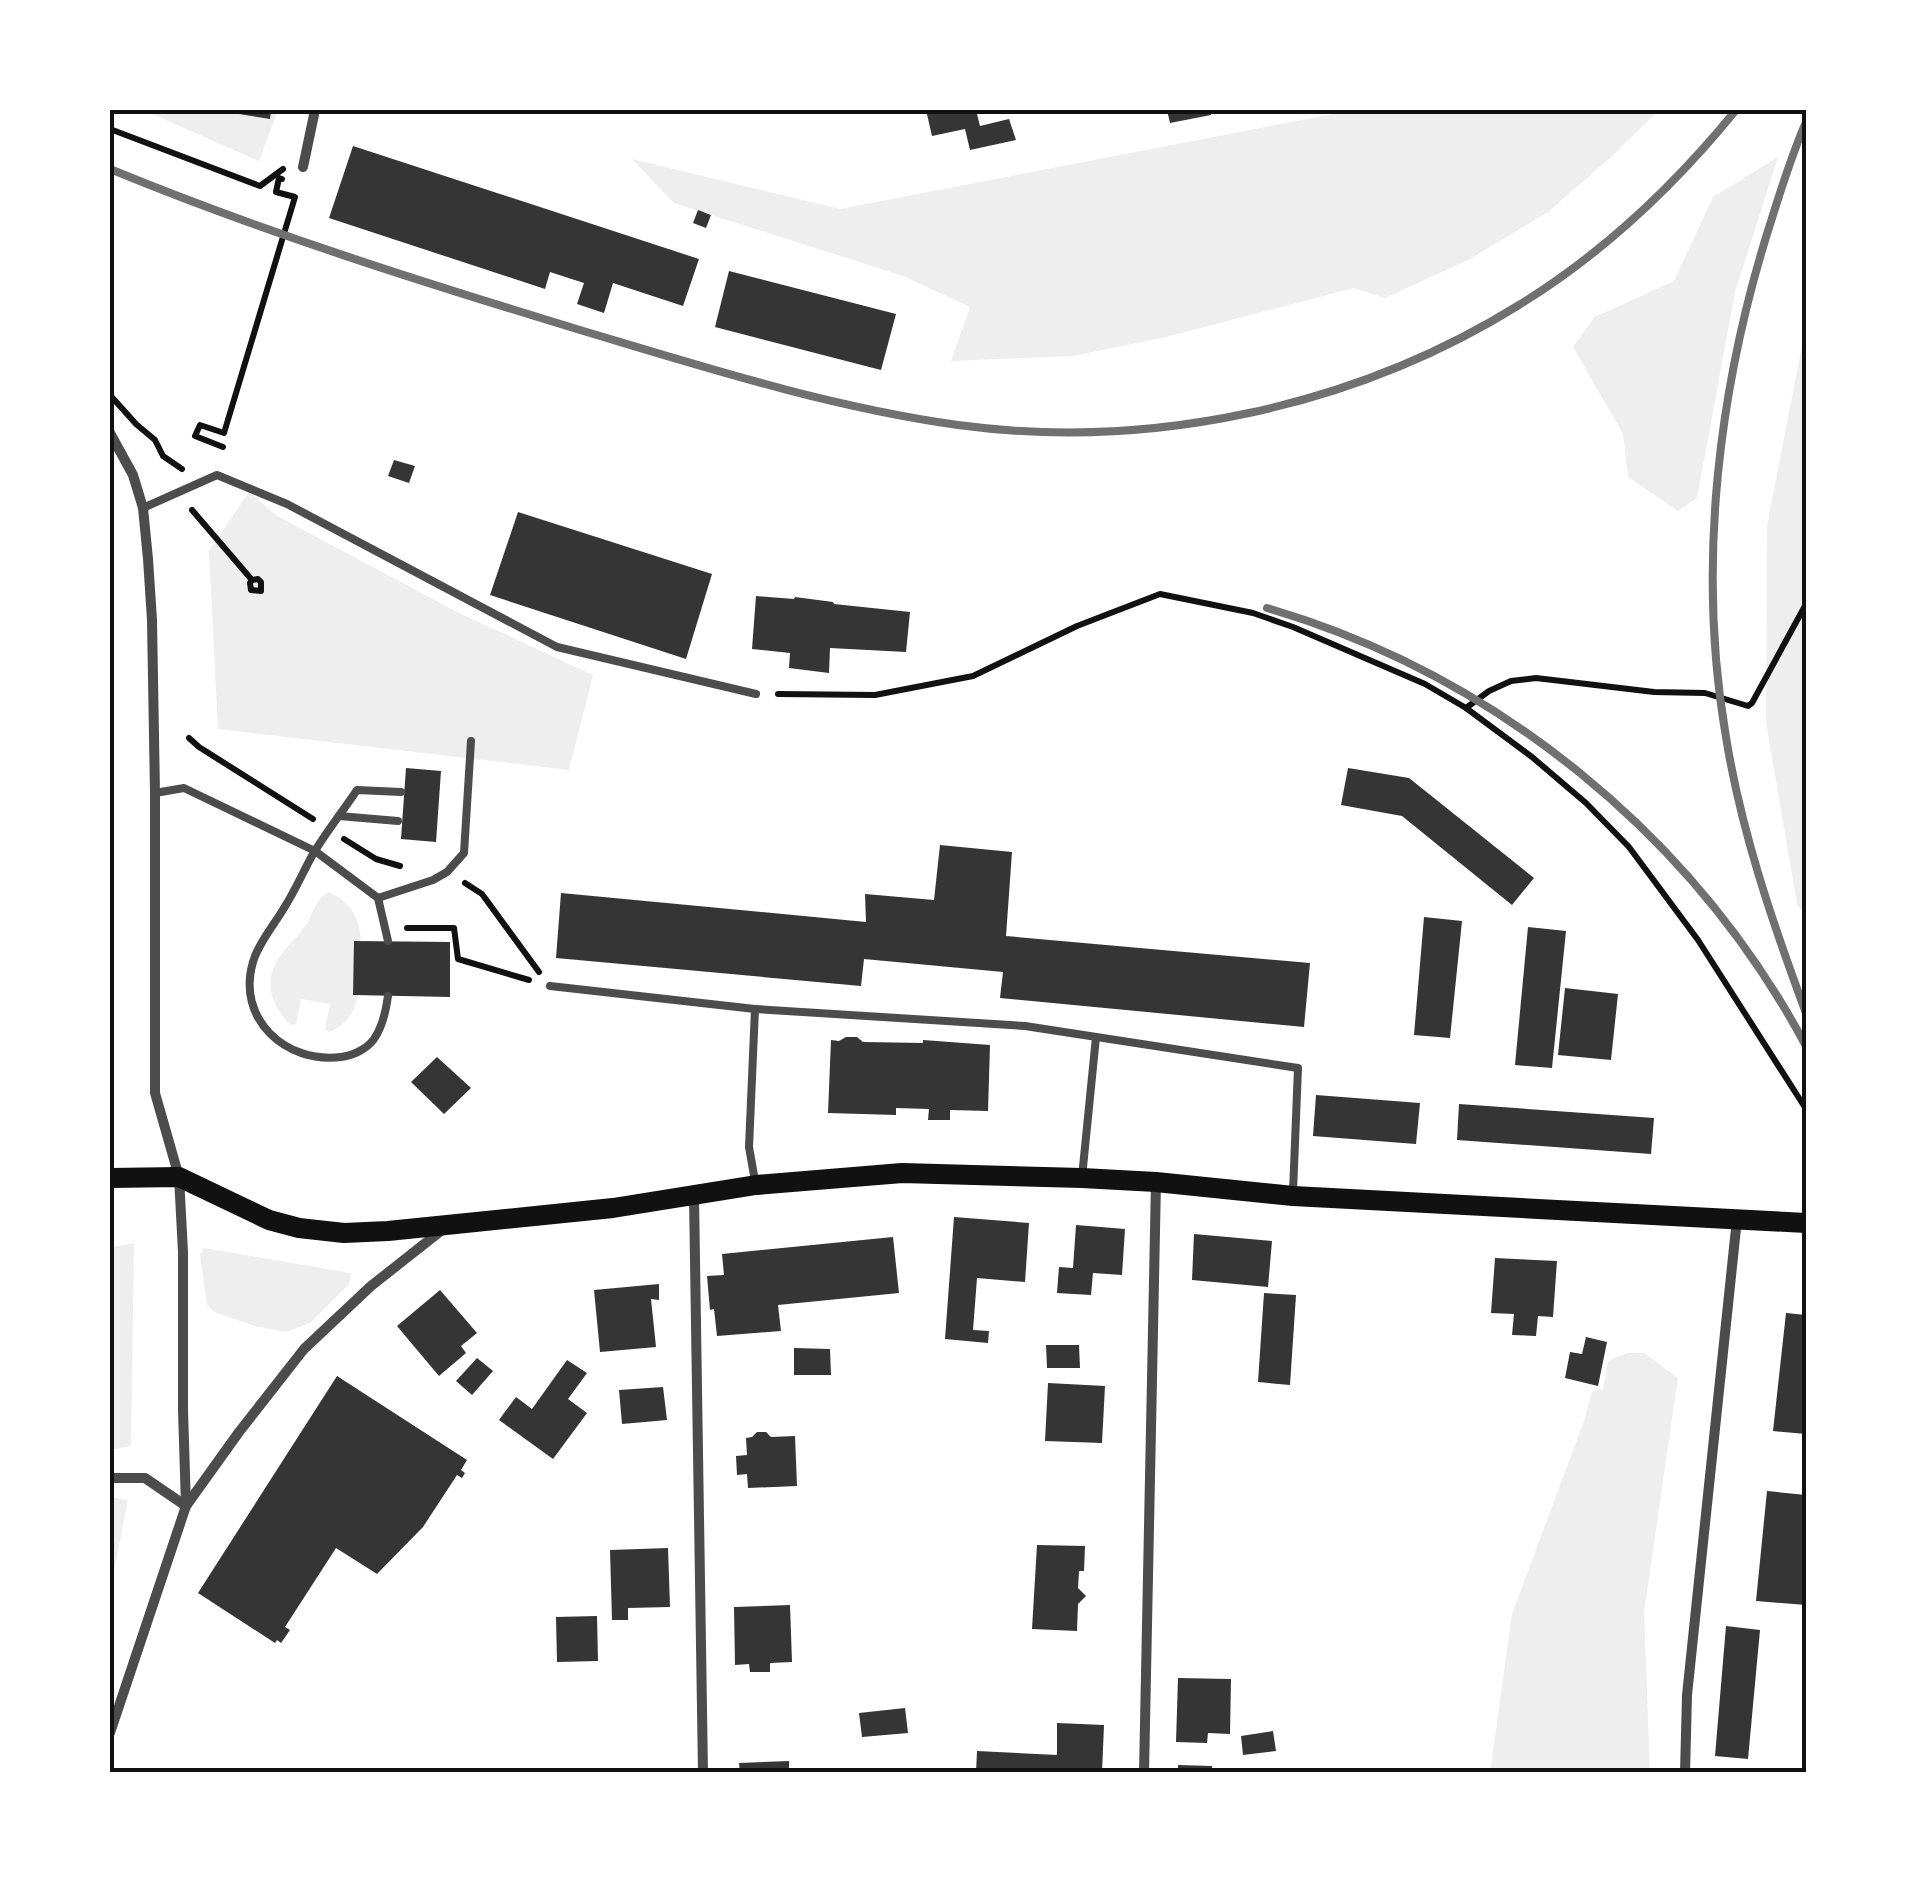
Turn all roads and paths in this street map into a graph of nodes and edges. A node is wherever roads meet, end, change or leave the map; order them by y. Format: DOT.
graph roads {
  1 [pos="315,110"];
  2 [pos="110,129"];
  3 [pos="304,164"];
  4 [pos="279,178"];
  5 [pos="110,395"];
  6 [pos="110,433"];
  7 [pos="223,448"];
  8 [pos="217,475"];
  9 [pos="178,494"];
  10 [pos="143,508"];
  11 [pos="252,580"];
  12 [pos="1806,604"];
  13 [pos="756,694"];
  14 [pos="1466,708"];
  15 [pos="471,741"];
  16 [pos="401,792"];
  17 [pos="154,793"];
  18 [pos="339,816"];
  19 [pos="398,821"];
  20 [pos="315,851"];
  21 [pos="447,872"];
  22 [pos="378,898"];
  23 [pos="386,928"];
  24 [pos="388,942"];
  25 [pos="550,986"];
  26 [pos="388,996"];
  27 [pos="755,1009"];
  28 [pos="1096,1037"];
  29 [pos="1806,1109"];
  30 [pos="179,1177"];
  31 [pos="110,1178"];
  32 [pos="1082,1178"];
  33 [pos="1156,1182"];
  34 [pos="756,1185"];
  35 [pos="694,1195"];
  36 [pos="1293,1196"];
  37 [pos="1738,1218"];
  38 [pos="450,1223"];
  39 [pos="1806,1223"];
  40 [pos="110,1478"];
  41 [pos="186,1506"];
  42 [pos="110,1733"];
  43 [pos="703,1773"];
  44 [pos="1144,1773"];
  45 [pos="1686,1773"];
  1 -- 3 [label="street"];
  2 -- 3 [label="path"];
  4 -- 7 [label="path"];
  5 -- 8 [label="path"];
  6 -- 10 [label="street"];
  8 -- 9 [label="lane"];
  8 -- 13 [label="lane"];
  9 -- 10 [label="lane"];
  9 -- 11 [label="path"];
  10 -- 17 [label="street"];
  12 -- 14 [label="path"];
  13 -- 14 [label="path"];
  14 -- 29 [label="path"];
  15 -- 21 [label="lane"];
  16 -- 18 [label="lane"];
  17 -- 20 [label="lane"];
  17 -- 30 [label="street"];
  18 -- 19 [label="lane"];
  18 -- 20 [label="lane"];
  20 -- 22 [label="lane"];
  20 -- 26 [label="lane"];
  21 -- 22 [label="lane"];
  21 -- 25 [label="path"];
  22 -- 23 [label="lane"];
  23 -- 24 [label="lane"];
  23 -- 25 [label="path"];
  25 -- 27 [label="lane"];
  27 -- 28 [label="lane"];
  27 -- 34 [label="lane"];
  28 -- 32 [label="lane"];
  28 -- 36 [label="lane"];
  30 -- 31 [label="main road"];
  30 -- 38 [label="main road"];
  30 -- 41 [label="street"];
  32 -- 33 [label="main road"];
  32 -- 34 [label="main road"];
  33 -- 36 [label="main road"];
  33 -- 44 [label="street"];
  34 -- 35 [label="main road"];
  35 -- 38 [label="main road"];
  35 -- 43 [label="street"];
  36 -- 37 [label="main road"];
  37 -- 39 [label="main road"];
  37 -- 45 [label="street"];
  38 -- 41 [label="street"];
  40 -- 41 [label="street"];
  41 -- 42 [label="street"];
}
